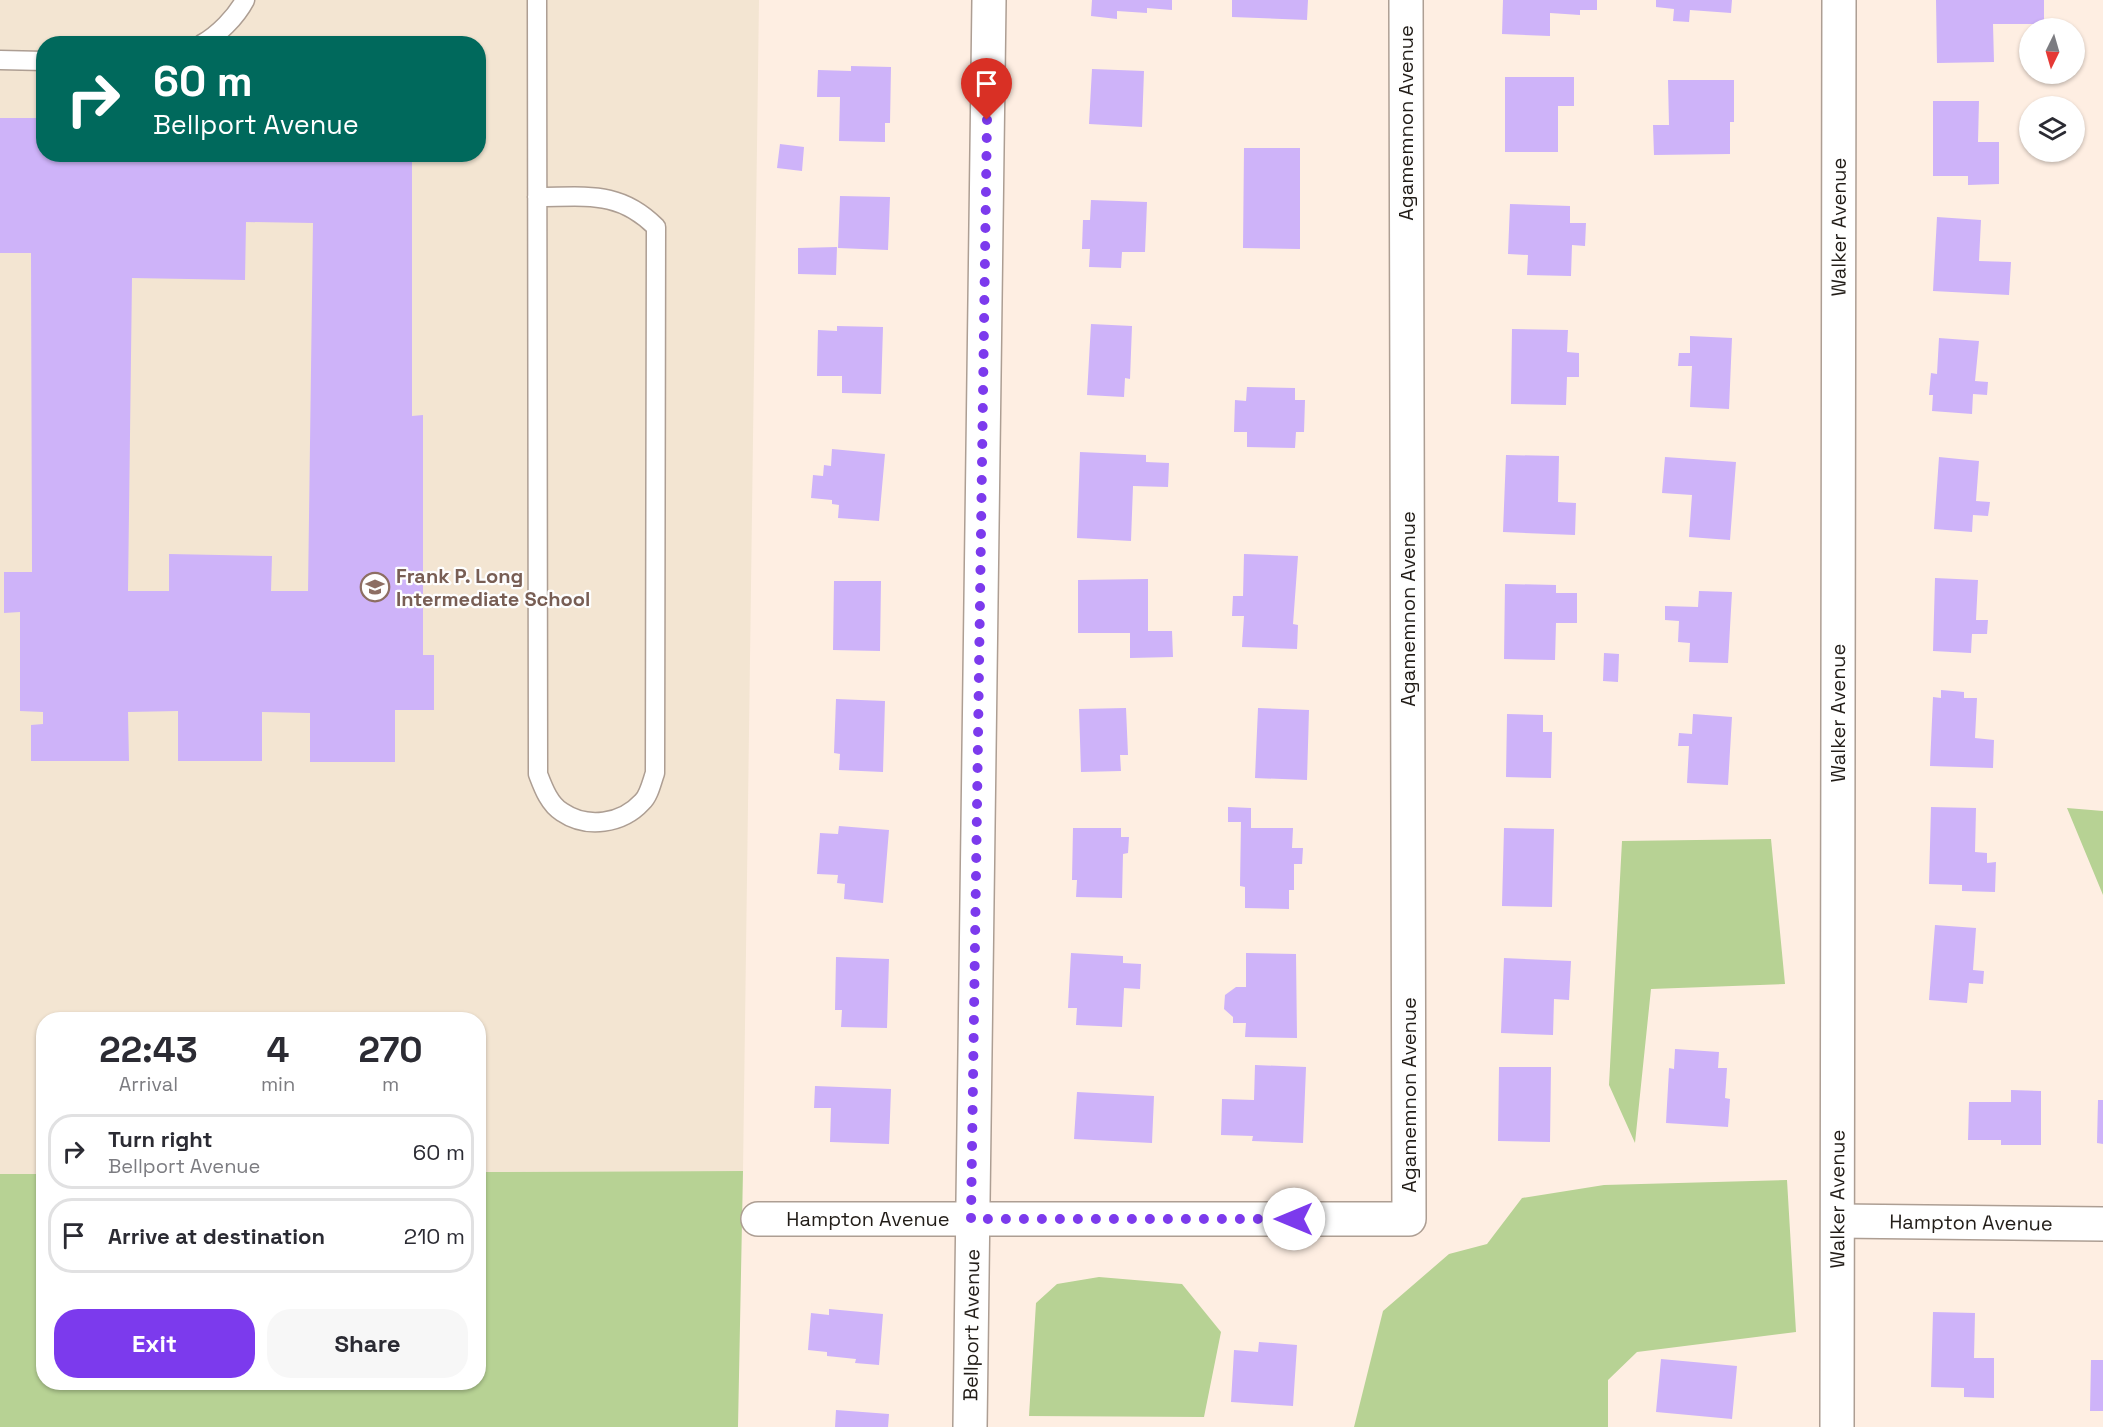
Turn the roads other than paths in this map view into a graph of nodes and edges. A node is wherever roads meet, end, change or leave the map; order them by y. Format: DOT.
graph roads {
  1 [pos="245,0"];
  2 [pos="537,0"];
  3 [pos="989,0"];
  4 [pos="1406,0"];
  5 [pos="1839,0"];
  6 [pos="214,36"];
  7 [pos="0,60"];
  8 [pos="36,61"];
  9 [pos="537,197"];
  10 [pos="758,1219"];
  11 [pos="971,1219"];
  12 [pos="1409,1219"];
  13 [pos="1839,1221"];
  14 [pos="2103,1224"];
  15 [pos="970,1427"];
  16 [pos="1837,1427"];
  1 -- 6 [label="lane"];
  2 -- 9 [label="lane"];
  3 -- 11 [label="street, Bellport Avenue"];
  4 -- 12 [label="street, Agamemnon Avenue"];
  5 -- 13 [label="street, Walker Avenue"];
  7 -- 8 [label="lane"];
  9 -- 9 [label="lane"];
  10 -- 11 [label="street, Hampton Avenue"];
  11 -- 12 [label="street, Hampton Avenue"];
  11 -- 15 [label="street, Bellport Avenue"];
  13 -- 14 [label="street, Hampton Avenue"];
  13 -- 16 [label="street, Walker Avenue"];
}
